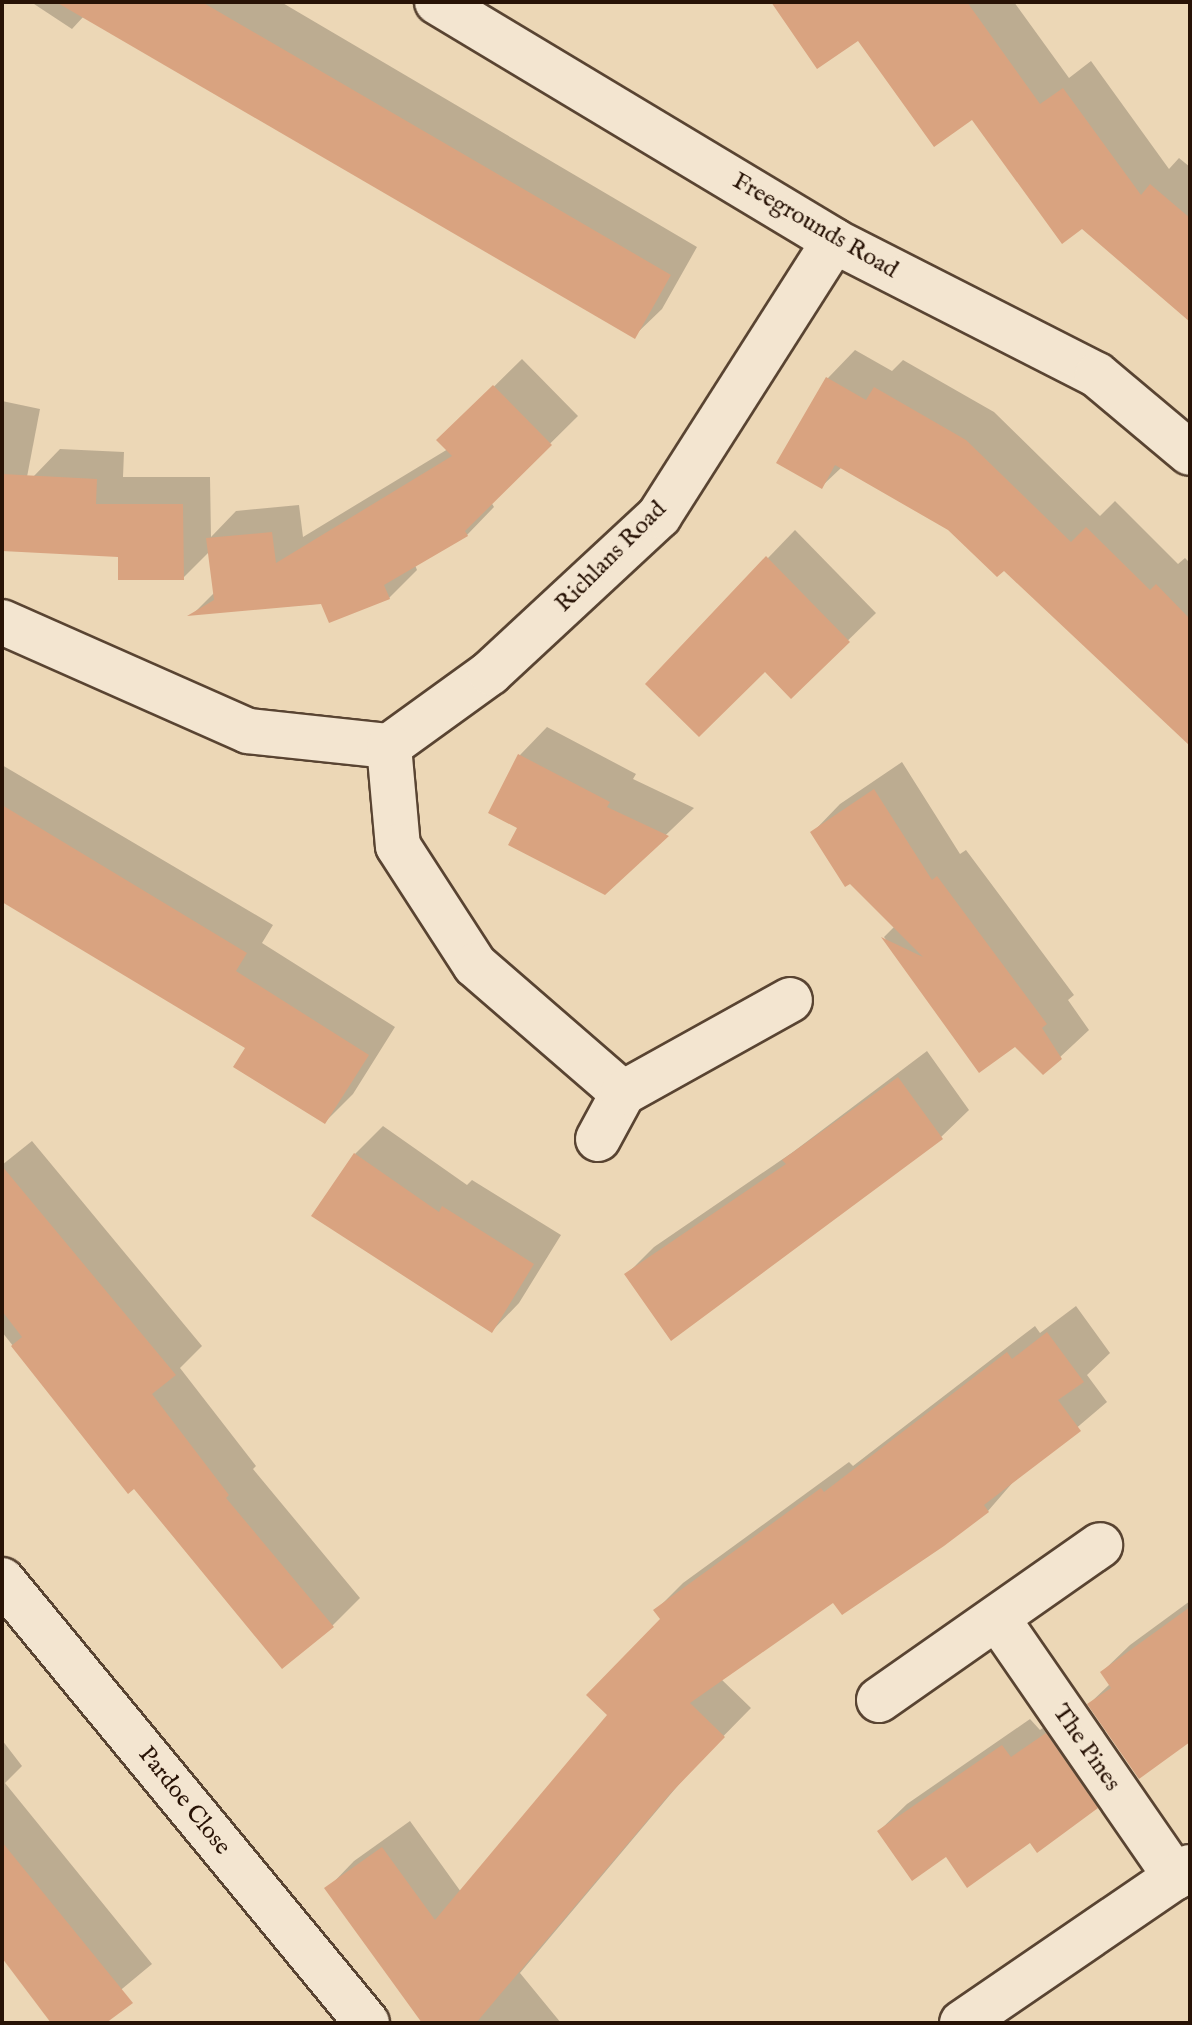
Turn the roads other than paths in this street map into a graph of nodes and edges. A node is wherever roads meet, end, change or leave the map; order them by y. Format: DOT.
graph roads {
  1 [pos="437,2"];
  2 [pos="834,241"];
  3 [pos="1190,453"];
  4 [pos="2,622"];
  5 [pos="389,746"];
  6 [pos="790,1000"];
  7 [pos="623,1093"];
  8 [pos="598,1139"];
  9 [pos="1100,1545"];
  10 [pos="2,1580"];
  11 [pos="997,1618"];
  12 [pos="879,1700"];
  13 [pos="1183,1872"];
  14 [pos="1014,2010"];
  15 [pos="367,2023"];
  16 [pos="962,2023"];
  1 -- 2 [label="street, Freegrounds Road"];
  2 -- 3 [label="street, Freegrounds Road"];
  2 -- 5 [label="street, Richlans Road"];
  4 -- 5 [label="street"];
  5 -- 7 [label="street"];
  6 -- 7 [label="street"];
  7 -- 8 [label="street"];
  9 -- 11 [label="street"];
  10 -- 15 [label="street, Pardoe Close"];
  11 -- 12 [label="street"];
  11 -- 13 [label="street, The Pines"];
  13 -- 14 [label="street"];
  14 -- 16 [label="street"];
}
